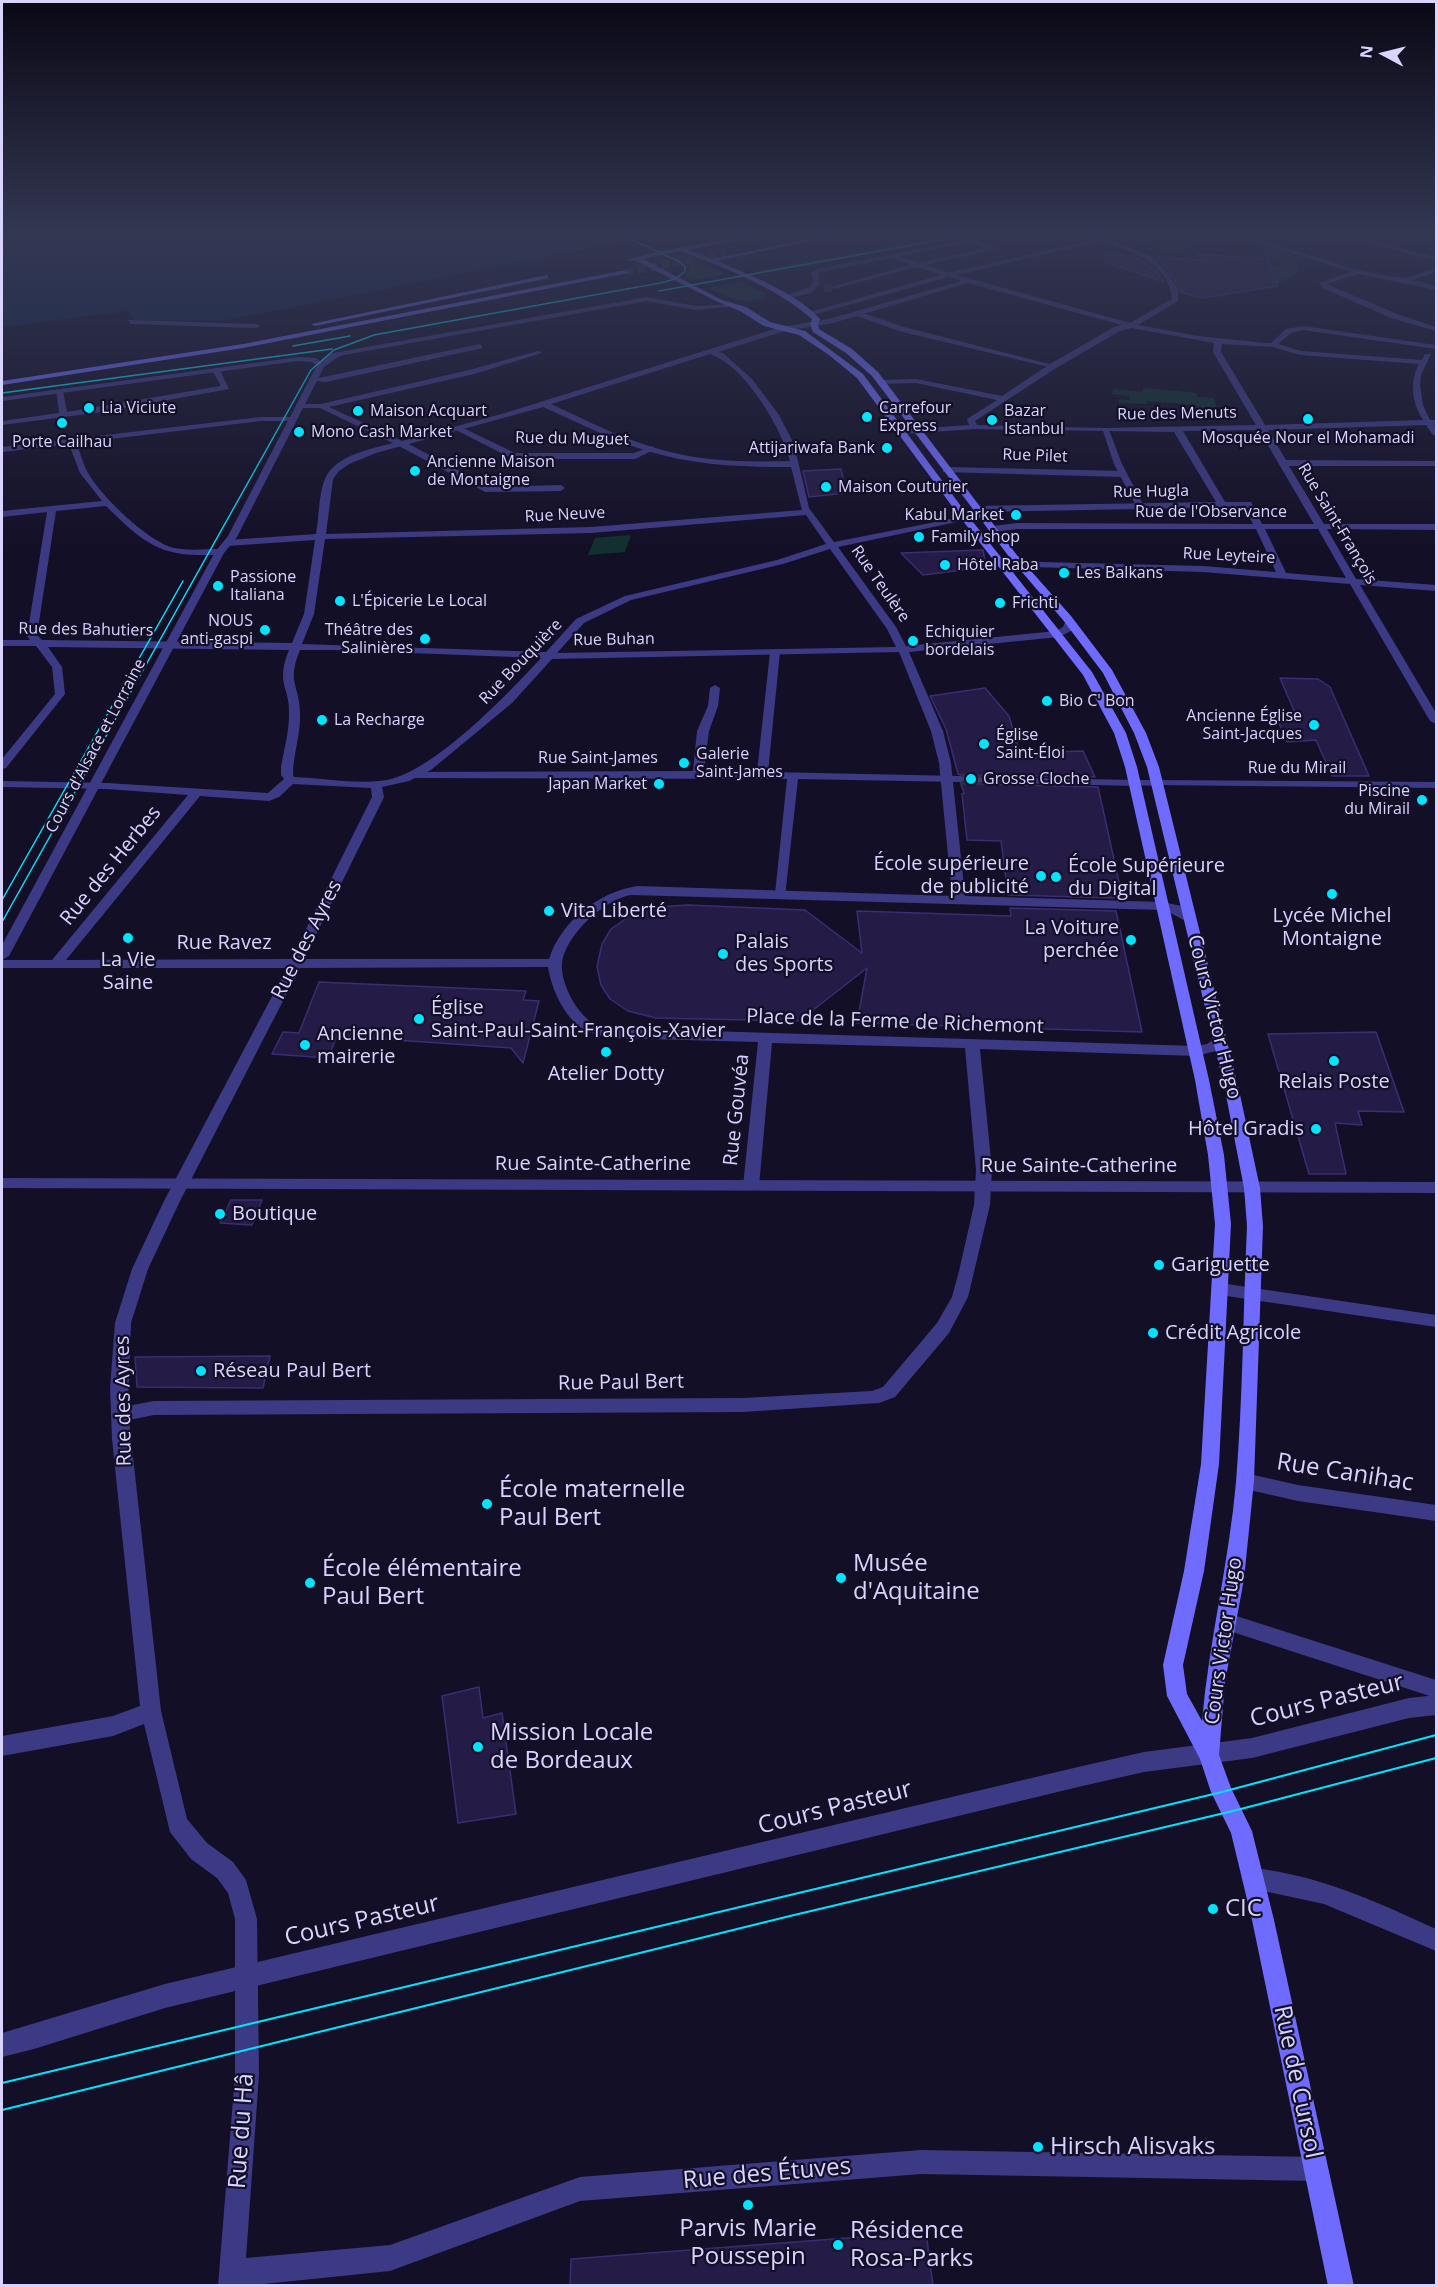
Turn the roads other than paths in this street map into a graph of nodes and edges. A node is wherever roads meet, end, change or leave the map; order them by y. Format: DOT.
graph roads {
  1 [pos="1218,342"];
  2 [pos="246,343"];
  3 [pos="246,343"];
  4 [pos="247,343"];
  5 [pos="249,343"];
  6 [pos="401,343"];
  7 [pos="473,343"];
  8 [pos="742,343"];
  9 [pos="817,343"];
  10 [pos="834,343"];
  11 [pos="958,343"];
  12 [pos="1093,343"];
  13 [pos="1231,343"];
  14 [pos="1276,343"];
  15 [pos="1406,343"];
  16 [pos="240,344"];
  17 [pos="1273,345"];
  18 [pos="480,346"];
  19 [pos="1436,347"];
  20 [pos="489,351"];
  21 [pos="538,352"];
  22 [pos="713,352"];
  23 [pos="498,355"];
  24 [pos="510,361"];
  25 [pos="1424,362"];
  26 [pos="321,365"];
  27 [pos="1053,366"];
  28 [pos="216,370"];
  29 [pos="2,375"];
  30 [pos="54,376"];
  31 [pos="313,380"];
  32 [pos="881,382"];
  33 [pos="2,383"];
  34 [pos="59,392"];
  35 [pos="2,399"];
  36 [pos="1004,399"];
  37 [pos="543,405"];
  38 [pos="299,406"];
  39 [pos="321,406"];
  40 [pos="64,416"];
  41 [pos="292,419"];
  42 [pos="1427,422"];
  43 [pos="1437,422"];
  44 [pos="2,423"];
  45 [pos="975,427"];
  46 [pos="459,428"];
  47 [pos="1262,428"];
  48 [pos="1177,429"];
  49 [pos="1105,430"];
  50 [pos="917,431"];
  51 [pos="902,432"];
  52 [pos="1437,434"];
  53 [pos="73,442"];
  54 [pos="400,443"];
  55 [pos="2,449"];
  56 [pos="652,449"];
  57 [pos="517,456"];
  58 [pos="506,460"];
  59 [pos="1283,463"];
  60 [pos="1437,463"];
  61 [pos="795,464"];
  62 [pos="946,470"];
  63 [pos="1124,474"];
  64 [pos="561,488"];
  65 [pos="108,503"];
  66 [pos="1222,505"];
  67 [pos="1141,508"];
  68 [pos="977,509"];
  69 [pos="52,510"];
  70 [pos="810,512"];
  71 [pos="2,514"];
  72 [pos="966,519"];
  73 [pos="1260,527"];
  74 [pos="1321,527"];
  75 [pos="1437,527"];
  76 [pos="992,529"];
  77 [pos="321,537"];
  78 [pos="832,545"];
  79 [pos="223,548"];
  80 [pos="1001,564"];
  81 [pos="1020,564"];
  82 [pos="1282,574"];
  83 [pos="1353,580"];
  84 [pos="1437,588"];
  85 [pos="1070,622"];
  86 [pos="1059,634"];
  87 [pos="2,643"];
  88 [pos="40,645"];
  89 [pos="169,646"];
  90 [pos="294,647"];
  91 [pos="903,649"];
  92 [pos="775,652"];
  93 [pos="549,656"];
  94 [pos="715,688"];
  95 [pos="1437,722"];
  96 [pos="2,766"];
  97 [pos="698,774"];
  98 [pos="416,775"];
  99 [pos="762,775"];
  100 [pos="793,775"];
  101 [pos="953,779"];
  102 [pos="291,780"];
  103 [pos="982,780"];
  104 [pos="1135,783"];
  105 [pos="1158,783"];
  106 [pos="2,784"];
  107 [pos="1437,785"];
  108 [pos="94,786"];
  109 [pos="376,786"];
  110 [pos="197,792"];
  111 [pos="781,894"];
  112 [pos="959,900"];
  113 [pos="1162,906"];
  114 [pos="1190,919"];
  115 [pos="2,956"];
  116 [pos="297,962"];
  117 [pos="555,963"];
  118 [pos="2,964"];
  119 [pos="56,964"];
  120 [pos="765,1038"];
  121 [pos="1220,1040"];
  122 [pos="972,1044"];
  123 [pos="1196,1052"];
  124 [pos="2,1183"];
  125 [pos="182,1184"];
  126 [pos="751,1186"];
  127 [pos="983,1186"];
  128 [pos="1220,1187"];
  129 [pos="1252,1188"];
  130 [pos="1437,1188"];
  131 [pos="1220,1289"];
  132 [pos="1253,1295"];
  133 [pos="1437,1321"];
  134 [pos="120,1415"];
  135 [pos="1245,1481"];
  136 [pos="1437,1513"];
  137 [pos="1227,1622"];
  138 [pos="1437,1689"];
  139 [pos="1437,1706"];
  140 [pos="151,1711"];
  141 [pos="2,1746"];
  142 [pos="1209,1755"];
  143 [pos="1253,1879"];
  144 [pos="1437,1940"];
  145 [pos="248,1975"];
  146 [pos="2,2045"];
  147 [pos="1315,2169"];
  148 [pos="231,2279"];
  149 [pos="1341,2286"];
  1 -- 47 [label="street, Rue Saint-François"];
  2 -- 16 [label="main road"];
  3 -- 16 [label="main road"];
  4 -- 16 [label="main road"];
  5 -- 16 [label="main road"];
  6 -- 26 [label="street"];
  7 -- 18 [label="street"];
  8 -- 22 [label="street"];
  9 -- 51 [label="main road, Cours Victor Hugo"];
  10 -- 32 [label="main road, Cours Victor Hugo"];
  11 -- 27 [label="street"];
  12 -- 27 [label="street"];
  13 -- 17 [label="street"];
  14 -- 17 [label="street"];
  15 -- 19 [label="street"];
  16 -- 29 [label="main road"];
  16 -- 30 [label="main road"];
  17 -- 25 [label="street"];
  18 -- 20 [label="street"];
  18 -- 31 [label="street"];
  19 -- 25 [label="street"];
  21 -- 24 [label="street"];
  22 -- 37 [label="street"];
  22 -- 61 [label="street, Rue Teulère"];
  23 -- 24 [label="street"];
  24 -- 39 [label="street"];
  25 -- 42 [label="street"];
  26 -- 28 [label="street"];
  26 -- 31 [label="street, Cours d'Alsace et Lorraine"];
  27 -- 36 [label="street"];
  28 -- 34 [label="street"];
  28 -- 40 [label="street"];
  30 -- 33 [label="main road"];
  30 -- 34 [label="street"];
  31 -- 38 [label="street, Cours d'Alsace et Lorraine"];
  32 -- 36 [label="street"];
  32 -- 50 [label="main road, Cours Victor Hugo"];
  34 -- 35 [label="street"];
  34 -- 40 [label="street"];
  36 -- 45 [label="street"];
  37 -- 46 [label="street"];
  37 -- 56 [label="street"];
  38 -- 39 [label="street"];
  38 -- 41 [label="street, Cours d'Alsace et Lorraine"];
  39 -- 54 [label="street"];
  40 -- 44 [label="street"];
  41 -- 53 [label="street"];
  41 -- 79 [label="street, Cours d'Alsace et Lorraine"];
  42 -- 43 [label="street, Rue des Menuts"];
  42 -- 47 [label="street, Rue des Menuts"];
  42 -- 52 [label="street"];
  45 -- 49 [label="street, Rue des Menuts"];
  45 -- 50 [label="street, Rue des Menuts"];
  46 -- 54 [label="street"];
  46 -- 57 [label="street, Rue du Muguet"];
  47 -- 48 [label="street, Rue des Menuts"];
  47 -- 59 [label="street, Rue Saint-François"];
  48 -- 49 [label="street, Rue des Menuts"];
  48 -- 66 [label="street"];
  49 -- 63 [label="street"];
  50 -- 51 [label="street"];
  50 -- 62 [label="main road, Cours Victor Hugo"];
  51 -- 72 [label="main road, Cours Victor Hugo"];
  53 -- 55 [label="street"];
  53 -- 65 [label="street"];
  54 -- 64 [label="street"];
  54 -- 77 [label="street"];
  56 -- 57 [label="street, Rue du Muguet"];
  56 -- 61 [label="street"];
  57 -- 58 [label="street, Rue du Muguet"];
  59 -- 60 [label="street"];
  59 -- 74 [label="street, Rue Saint-François"];
  61 -- 70 [label="street, Rue Teulère"];
  62 -- 63 [label="street, Rue Pilet"];
  62 -- 68 [label="main road, Cours Victor Hugo"];
  63 -- 67 [label="street"];
  65 -- 69 [label="street"];
  65 -- 79 [label="street"];
  66 -- 67 [label="street, Rue Hugla"];
  66 -- 73 [label="street, Rue Hugla"];
  67 -- 68 [label="street, Rue Hugla"];
  68 -- 76 [label="main road, Cours Victor Hugo"];
  69 -- 71 [label="street"];
  69 -- 88 [label="street"];
  70 -- 77 [label="street, Rue Neuve"];
  70 -- 78 [label="street, Rue Teulère"];
  72 -- 78 [label="street, Rue Bouquière"];
  72 -- 80 [label="main road, Cours Victor Hugo"];
  73 -- 74 [label="street, Rue de l'Observance"];
  73 -- 76 [label="street, Rue de l'Observance"];
  73 -- 82 [label="street, Rue Hugla"];
  74 -- 75 [label="street, Rue de l'Observance"];
  74 -- 83 [label="street, Rue Saint-François"];
  76 -- 81 [label="main road, Cours Victor Hugo"];
  77 -- 79 [label="street, Rue Neuve"];
  77 -- 90 [label="street"];
  78 -- 91 [label="street, Rue Teulère"];
  78 -- 93 [label="street, Rue Bouquière"];
  79 -- 89 [label="street, Cours d'Alsace et Lorraine"];
  80 -- 81 [label="street, Rue Leyteire"];
  80 -- 86 [label="main road, Cours Victor Hugo"];
  81 -- 82 [label="street, Rue Leyteire"];
  81 -- 85 [label="main road, Cours Victor Hugo"];
  82 -- 83 [label="street, Rue Leyteire"];
  83 -- 84 [label="street, Rue Leyteire"];
  83 -- 95 [label="street, Rue Saint-François"];
  85 -- 86 [label="street"];
  85 -- 105 [label="main road, Cours Victor Hugo"];
  86 -- 91 [label="street, Rue Buhan"];
  86 -- 104 [label="main road, Cours Victor Hugo"];
  87 -- 88 [label="street, Rue des Bahutiers"];
  88 -- 89 [label="street, Rue des Bahutiers"];
  88 -- 96 [label="street"];
  89 -- 90 [label="street, Rue Buhan"];
  89 -- 108 [label="street, Cours d'Alsace et Lorraine"];
  90 -- 93 [label="street, Rue Buhan"];
  90 -- 102 [label="street"];
  91 -- 92 [label="street, Rue Buhan"];
  91 -- 101 [label="street, Rue Teulère"];
  92 -- 93 [label="street, Rue Buhan"];
  92 -- 99 [label="street"];
  93 -- 98 [label="street, Rue Bouquière"];
  94 -- 97 [label="street"];
  97 -- 98 [label="street, Rue Saint-James"];
  97 -- 99 [label="street, Rue Saint-James"];
  98 -- 109 [label="street"];
  99 -- 100 [label="street, Rue Saint-James"];
  100 -- 101 [label="street, Rue Saint-James"];
  100 -- 111 [label="street"];
  101 -- 112 [label="street, Rue Teulère"];
  102 -- 109 [label="street"];
  102 -- 110 [label="street"];
  103 -- 104 [label="street"];
  104 -- 105 [label="street, Rue du Mirail"];
  104 -- 113 [label="main road, Cours Victor Hugo"];
  105 -- 107 [label="street, Rue du Mirail"];
  105 -- 114 [label="main road, Cours Victor Hugo"];
  106 -- 108 [label="street"];
  108 -- 110 [label="street"];
  108 -- 115 [label="street, Cours d'Alsace et Lorraine"];
  109 -- 116 [label="street, Rue des Ayres"];
  110 -- 119 [label="street, Rue des Herbes"];
  111 -- 112 [label="street"];
  111 -- 117 [label="street"];
  112 -- 113 [label="street"];
  113 -- 114 [label="street, Cours Victor Hugo"];
  113 -- 123 [label="main road, Cours Victor Hugo"];
  114 -- 121 [label="main road, Cours Victor Hugo"];
  116 -- 117 [label="street, Rue Ravez"];
  116 -- 119 [label="street, Rue Ravez"];
  116 -- 125 [label="street, Rue des Ayres"];
  117 -- 120 [label="street, Place de la Ferme de Richemont"];
  118 -- 119 [label="street, Rue Ravez"];
  120 -- 122 [label="street, Place de la Ferme de Richemont"];
  120 -- 126 [label="street, Rue Gouvéa"];
  121 -- 123 [label="street"];
  121 -- 129 [label="main road, Cours Victor Hugo"];
  122 -- 123 [label="street, Place de la Ferme de Richemont"];
  122 -- 127 [label="street, Rue Paul Bert"];
  123 -- 128 [label="main road, Cours Victor Hugo"];
  124 -- 125 [label="street, Rue Sainte-Catherine"];
  125 -- 126 [label="street, Rue Sainte-Catherine"];
  125 -- 134 [label="street, Rue des Ayres"];
  126 -- 127 [label="street, Rue Sainte-Catherine"];
  127 -- 128 [label="street, Rue Sainte-Catherine"];
  127 -- 134 [label="street, Rue Paul Bert"];
  128 -- 129 [label="street, Rue Sainte-Catherine"];
  128 -- 131 [label="main road, Cours Victor Hugo"];
  129 -- 130 [label="street, Rue Sainte-Catherine"];
  129 -- 132 [label="main road, Cours Victor Hugo"];
  131 -- 132 [label="street"];
  131 -- 142 [label="main road, Cours Victor Hugo"];
  132 -- 133 [label="street"];
  132 -- 135 [label="main road, Cours Victor Hugo"];
  134 -- 140 [label="street, Rue des Ayres"];
  135 -- 136 [label="street, Rue Canihac"];
  135 -- 137 [label="main road, Cours Victor Hugo"];
  137 -- 138 [label="street"];
  137 -- 142 [label="main road, Cours Victor Hugo"];
  139 -- 142 [label="street, Cours Pasteur"];
  140 -- 141 [label="street"];
  140 -- 145 [label="street, Rue des Ayres"];
  142 -- 143 [label="main road, Rue de Cursol"];
  142 -- 145 [label="street, Cours Pasteur"];
  143 -- 144 [label="street"];
  143 -- 147 [label="main road, Rue de Cursol"];
  145 -- 146 [label="street, Cours Pasteur"];
  145 -- 148 [label="street, Rue du Hâ"];
  147 -- 148 [label="street, Rue des Étuves"];
  147 -- 149 [label="main road, Rue de Cursol"];
}
